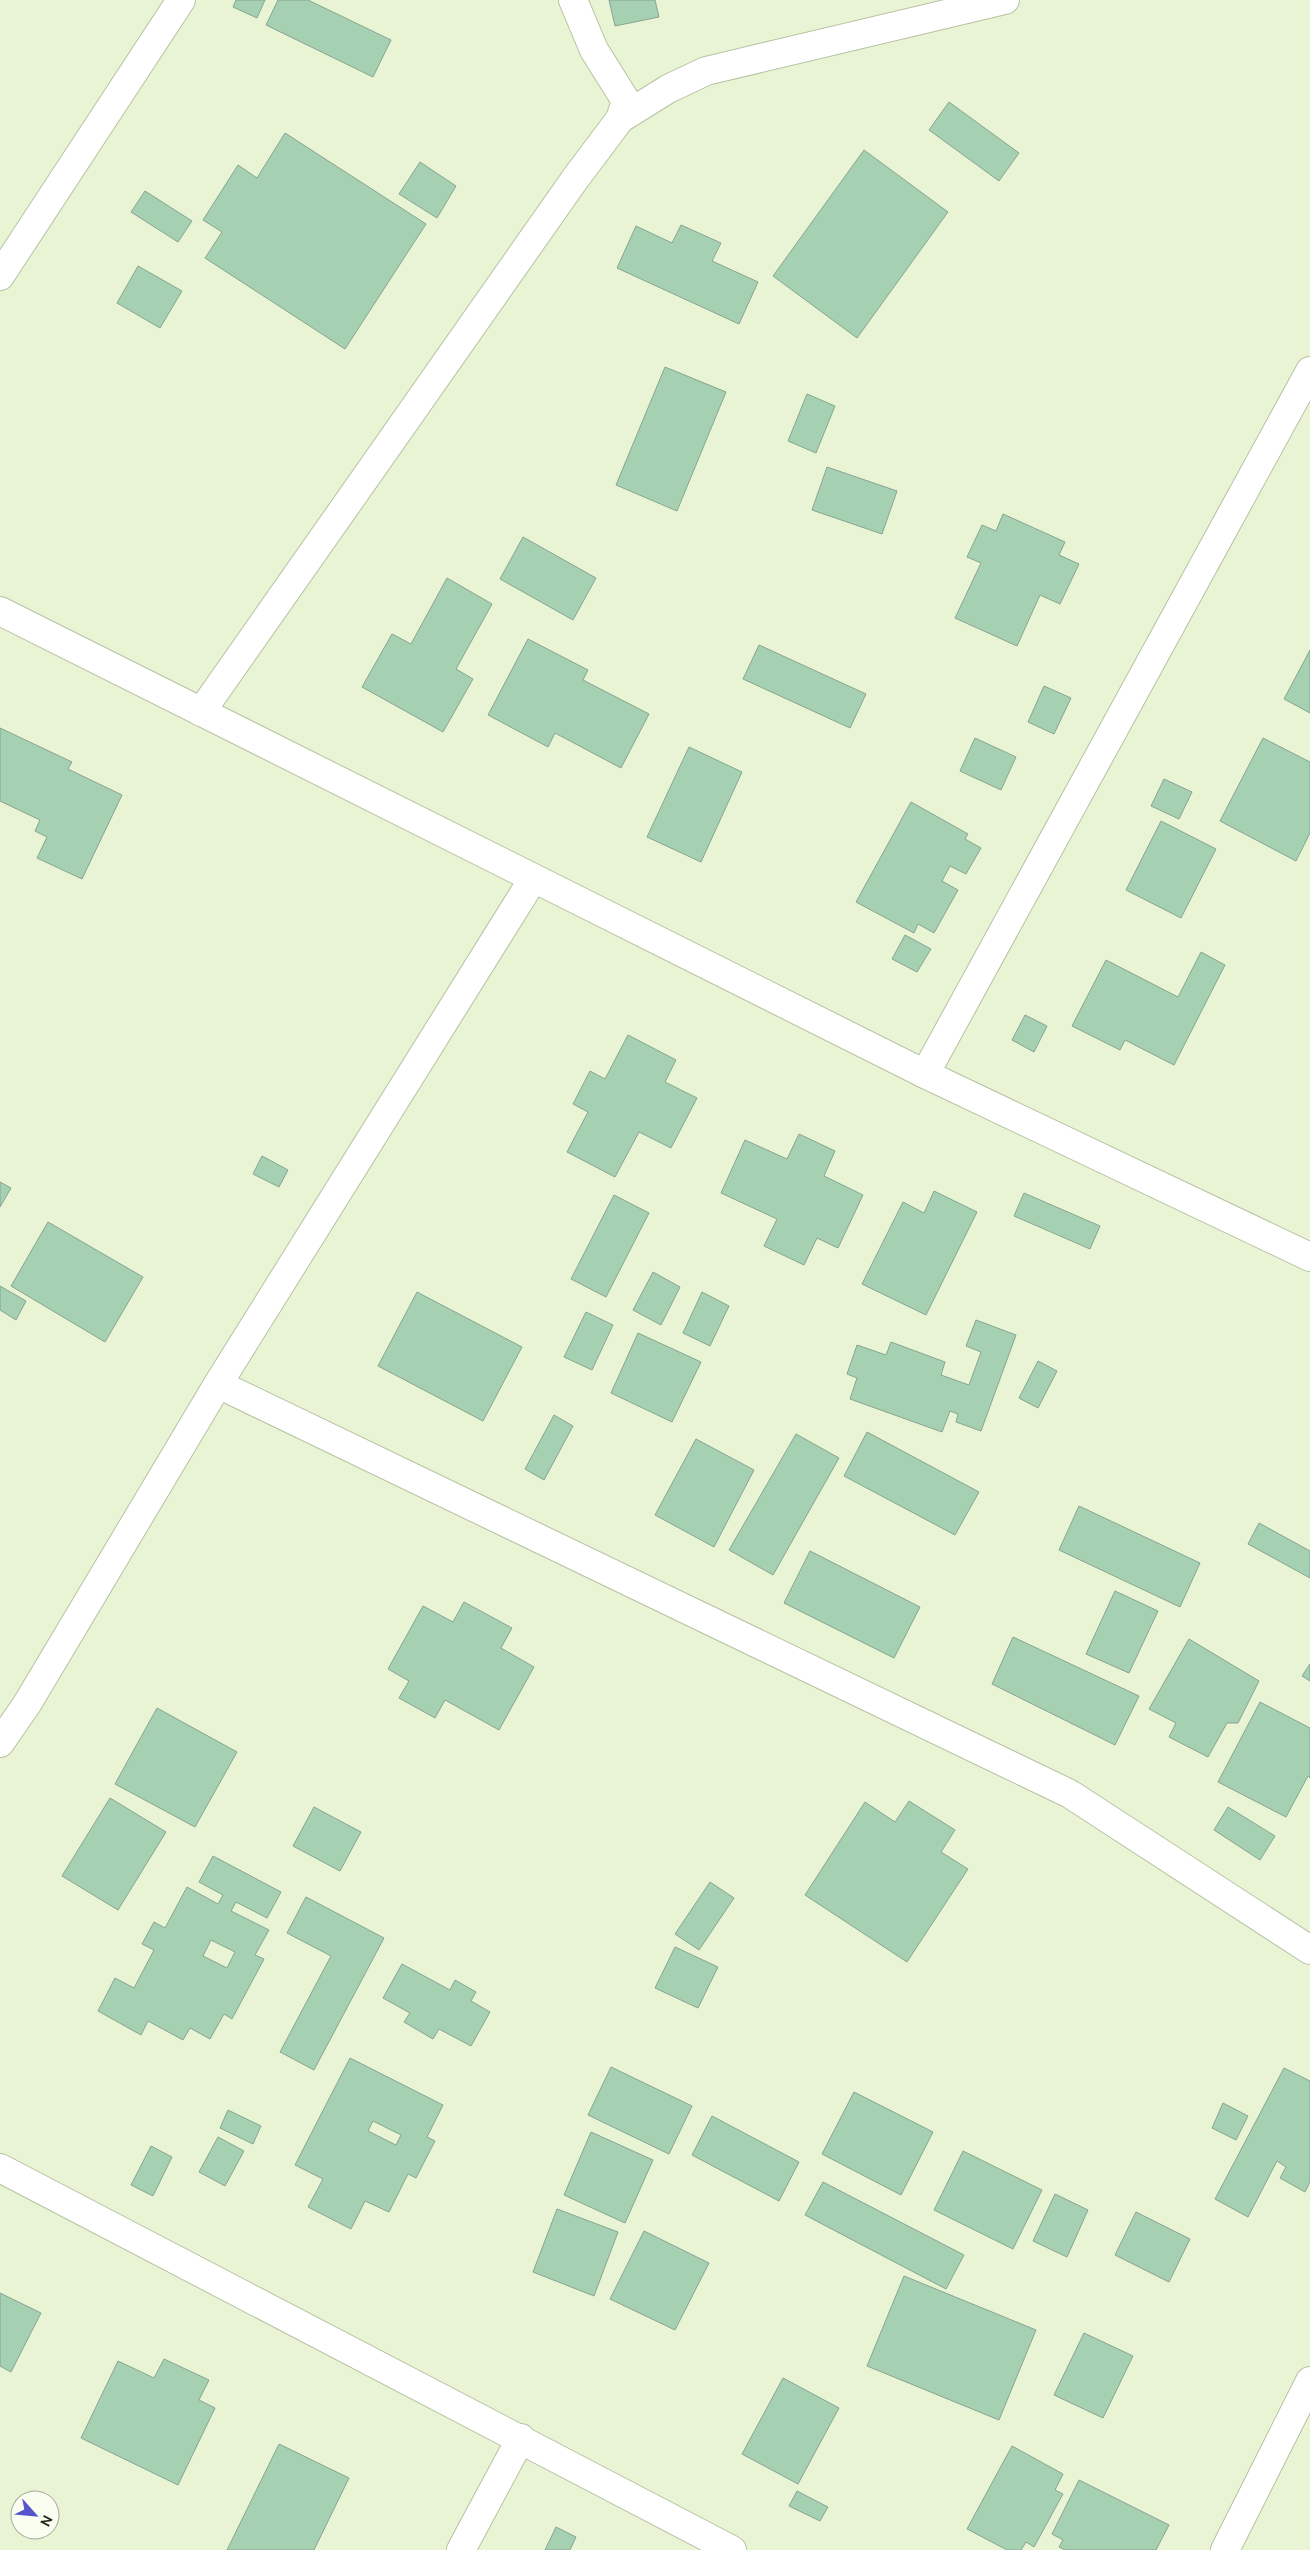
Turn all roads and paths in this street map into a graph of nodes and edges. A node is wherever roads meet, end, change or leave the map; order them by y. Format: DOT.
graph roads {
  1 [pos="181,0"];
  2 [pos="573,0"];
  3 [pos="1005,0"];
  4 [pos="620,119"];
  5 [pos="1,272"];
  6 [pos="1310,371"];
  7 [pos="0,611"];
  8 [pos="201,712"];
  9 [pos="532,879"];
  10 [pos="926,1074"];
  11 [pos="1310,1257"];
  12 [pos="218,1384"];
  13 [pos="0,1743"];
  14 [pos="1310,1950"];
  15 [pos="0,2168"];
  16 [pos="1310,2381"];
  17 [pos="521,2438"];
  18 [pos="461,2550"];
  19 [pos="732,2550"];
  20 [pos="1225,2550"];
  1 -- 5 [label="street"];
  2 -- 4 [label="street"];
  3 -- 4 [label="street"];
  4 -- 8 [label="street"];
  6 -- 10 [label="street"];
  7 -- 8 [label="street"];
  8 -- 9 [label="street"];
  9 -- 10 [label="street"];
  9 -- 12 [label="street"];
  10 -- 11 [label="street"];
  12 -- 13 [label="street"];
  12 -- 14 [label="street"];
  15 -- 17 [label="street"];
  16 -- 20 [label="street"];
  17 -- 18 [label="street"];
  17 -- 19 [label="street"];
}
